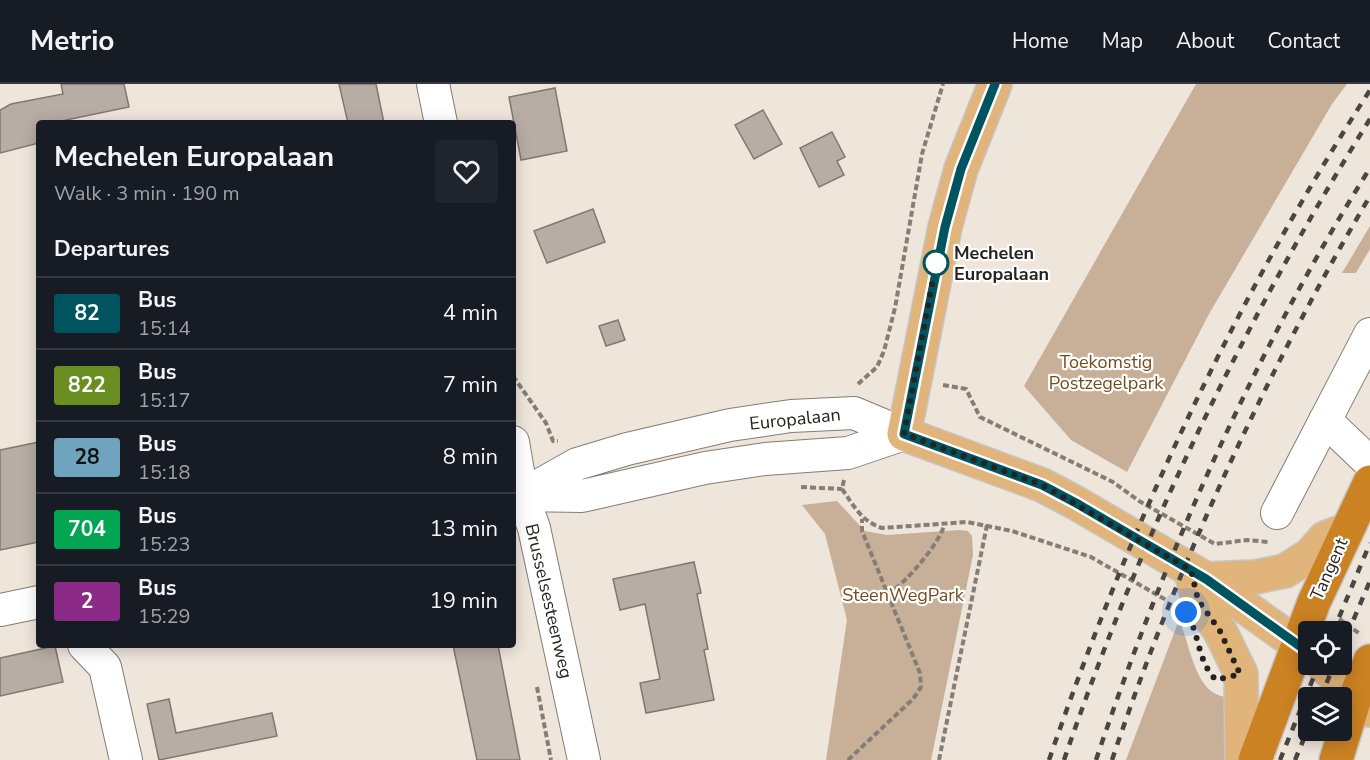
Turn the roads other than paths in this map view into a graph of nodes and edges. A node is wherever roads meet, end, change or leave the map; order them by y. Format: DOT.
graph roads {
  1 [pos="433,84"];
  2 [pos="995,84"];
  3 [pos="440,120"];
  4 [pos="1370,334"];
  5 [pos="1324,420"];
  6 [pos="904,434"];
  7 [pos="1370,463"];
  8 [pos="1370,482"];
  9 [pos="517,496"];
  10 [pos="1277,513"];
  11 [pos="1347,530"];
  12 [pos="1199,574"];
  13 [pos="36,603"];
  14 [pos="0,610"];
  15 [pos="1313,621"];
  16 [pos="1298,645"];
  17 [pos="101,652"];
  18 [pos="1370,661"];
  19 [pos="1299,675"];
  20 [pos="1333,675"];
  21 [pos="1363,703"];
  22 [pos="126,760"];
  23 [pos="584,760"];
  24 [pos="1242,760"];
  25 [pos="1256,760"];
  26 [pos="1336,760"];
  1 -- 3 [label="street"];
  2 -- 6 [label="main road"];
  4 -- 5 [label="street"];
  5 -- 7 [label="street"];
  5 -- 10 [label="street"];
  6 -- 9 [label="street, Europalaan"];
  6 -- 12 [label="main road"];
  8 -- 11 [label="highway, Tangent"];
  9 -- 23 [label="street, Brusselsesteenweg"];
  11 -- 12 [label="main road"];
  11 -- 15 [label="highway, Tangent"];
  12 -- 16 [label="main road"];
  12 -- 24 [label="main road"];
  13 -- 14 [label="street"];
  17 -- 22 [label="street"];
  18 -- 21 [label="highway"];
  19 -- 25 [label="highway, Tangent"];
  20 -- 21 [label="main road"];
  21 -- 26 [label="highway"];
}
